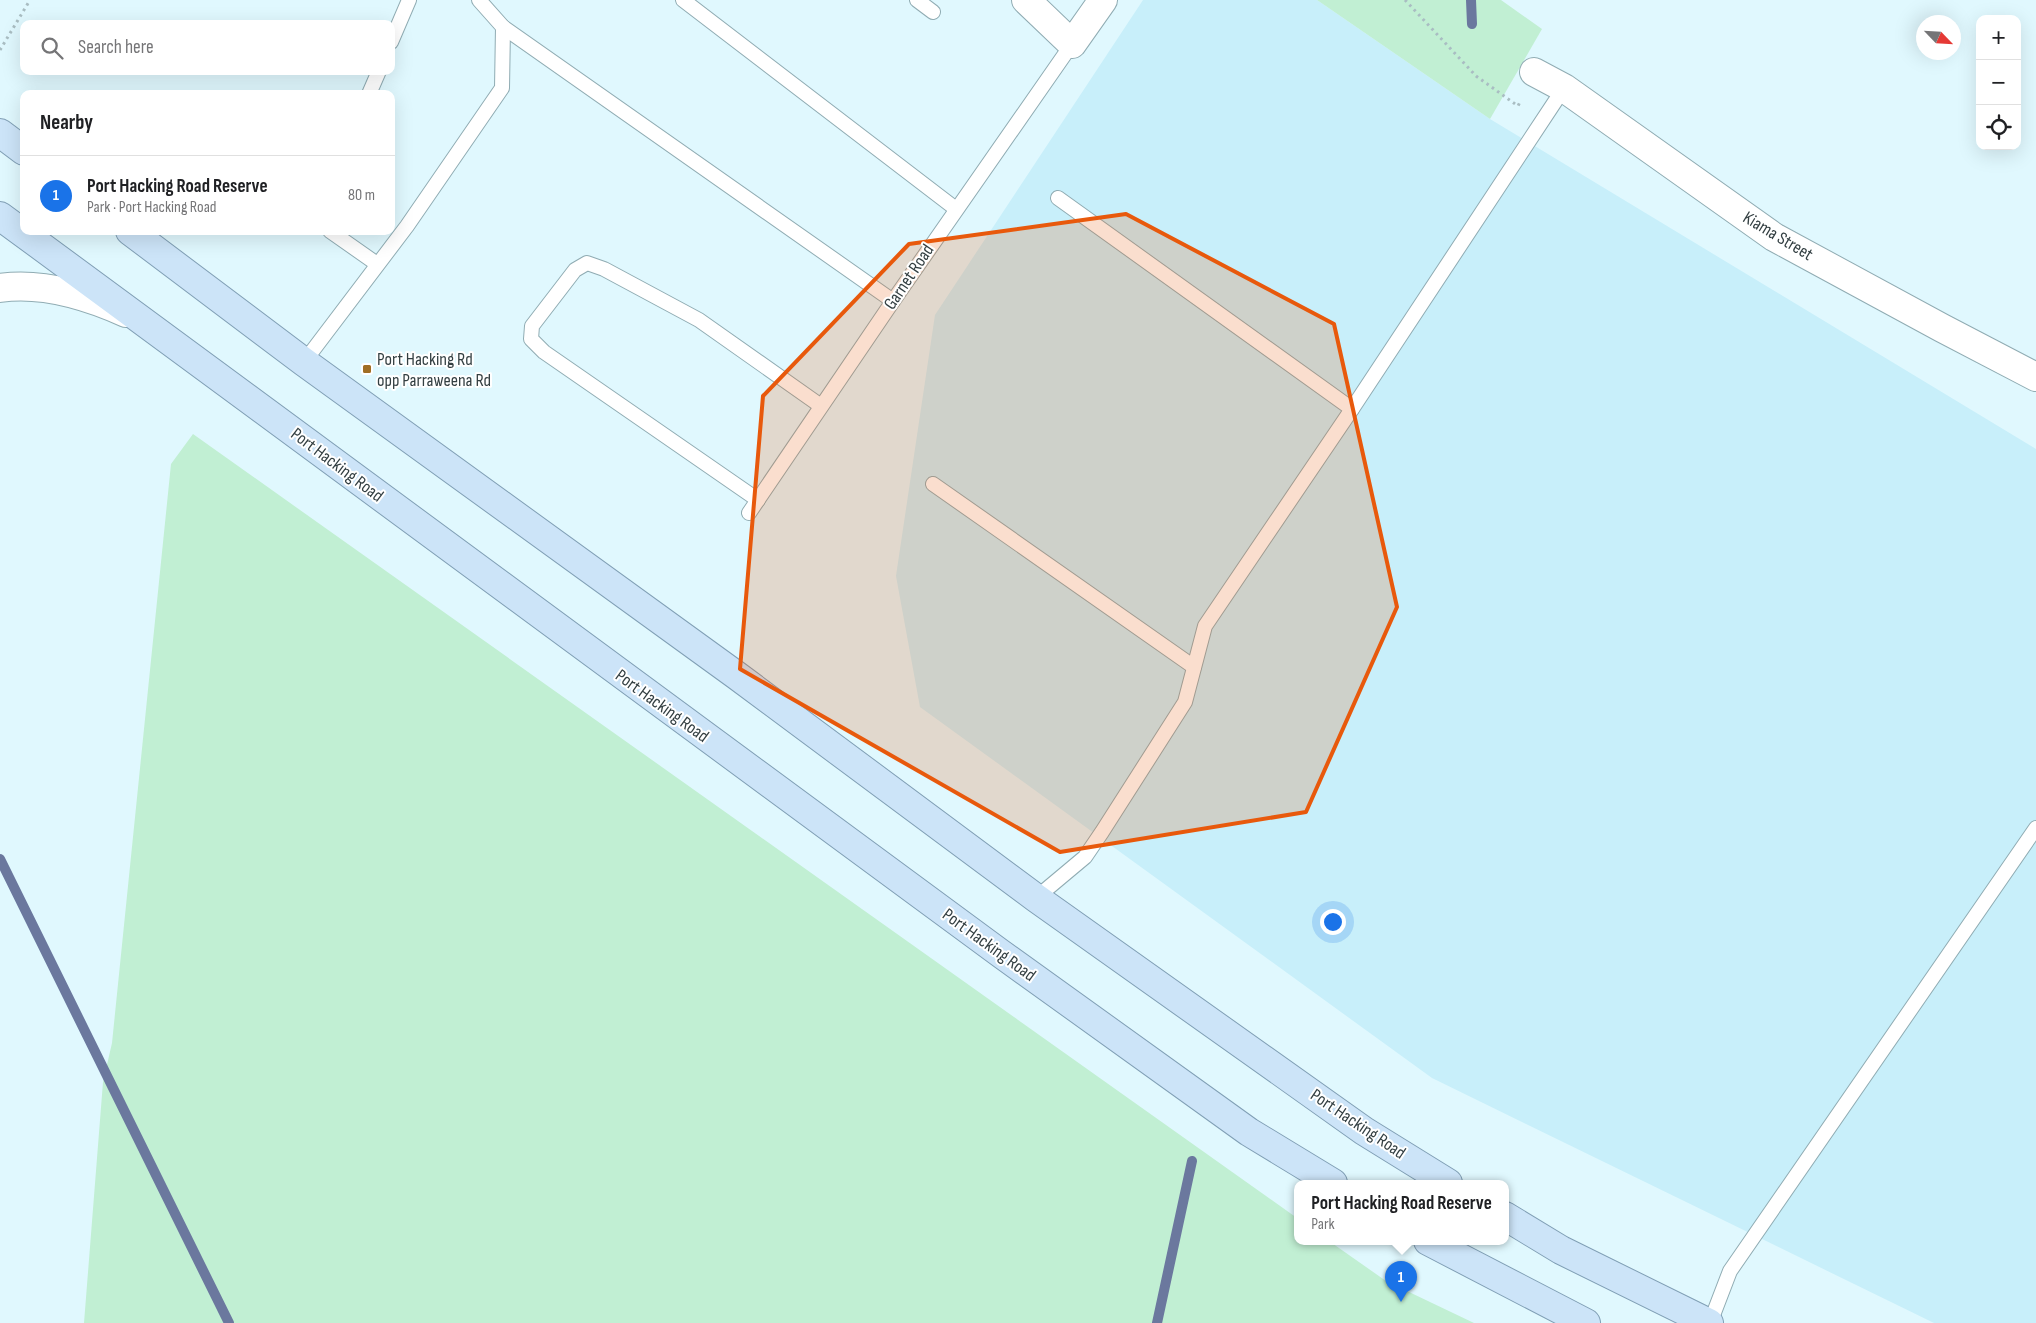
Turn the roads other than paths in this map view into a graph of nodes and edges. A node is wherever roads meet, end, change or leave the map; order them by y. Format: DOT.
graph roads {
  1 [pos="409,0"];
  2 [pos="479,0"];
  3 [pos="683,0"];
  4 [pos="917,0"];
  5 [pos="1026,0"];
  6 [pos="1103,0"];
  7 [pos="933,12"];
  8 [pos="504,27"];
  9 [pos="395,33"];
  10 [pos="1072,44"];
  11 [pos="1534,72"];
  12 [pos="377,75"];
  13 [pos="1564,88"];
  14 [pos="371,90"];
  15 [pos="0,133"];
  16 [pos="20,148"];
  17 [pos="1058,198"];
  18 [pos="956,209"];
  19 [pos="0,216"];
  20 [pos="20,231"];
  21 [pos="26,235"];
  22 [pos="135,235"];
  23 [pos="336,235"];
  24 [pos="377,264"];
  25 [pos="0,288"];
  26 [pos="893,301"];
  27 [pos="145,322"];
  28 [pos="304,362"];
  29 [pos="2036,377"];
  30 [pos="822,406"];
  31 [pos="1352,409"];
  32 [pos="933,484"];
  33 [pos="758,500"];
  34 [pos="749,513"];
  35 [pos="1194,667"];
  36 [pos="2036,828"];
  37 [pos="1036,898"];
  38 [pos="1328,1180"];
  39 [pos="1443,1180"];
  40 [pos="1509,1218"];
  41 [pos="1436,1245"];
  42 [pos="1586,1323"];
  43 [pos="1709,1323"];
  1 -- 9 [label="lane"];
  2 -- 8 [label="lane"];
  3 -- 18 [label="lane"];
  4 -- 7 [label="lane"];
  5 -- 10 [label="street"];
  6 -- 10 [label="street"];
  8 -- 24 [label="lane"];
  8 -- 26 [label="lane"];
  10 -- 18 [label="lane, Garnet Road"];
  11 -- 13 [label="street, Kiama Street"];
  12 -- 14 [label="lane"];
  13 -- 29 [label="street, Kiama Street"];
  13 -- 31 [label="lane"];
  15 -- 16 [label="main road"];
  17 -- 31 [label="lane"];
  18 -- 26 [label="lane, Garnet Road"];
  19 -- 20 [label="main road, Port Hacking Road"];
  21 -- 27 [label="main road, Port Hacking Road"];
  22 -- 28 [label="main road, Port Hacking Road"];
  23 -- 24 [label="lane"];
  24 -- 28 [label="lane"];
  25 -- 27 [label="street"];
  26 -- 30 [label="lane, Garnet Road"];
  27 -- 38 [label="main road, Port Hacking Road"];
  28 -- 37 [label="main road, Port Hacking Road"];
  30 -- 33 [label="lane, Garnet Road"];
  30 -- 33 [label="lane"];
  31 -- 35 [label="lane"];
  32 -- 35 [label="lane"];
  33 -- 34 [label="lane, Garnet Road"];
  35 -- 37 [label="lane"];
  36 -- 43 [label="lane"];
  37 -- 39 [label="main road, Port Hacking Road"];
  40 -- 43 [label="main road"];
  41 -- 42 [label="main road"];
}
